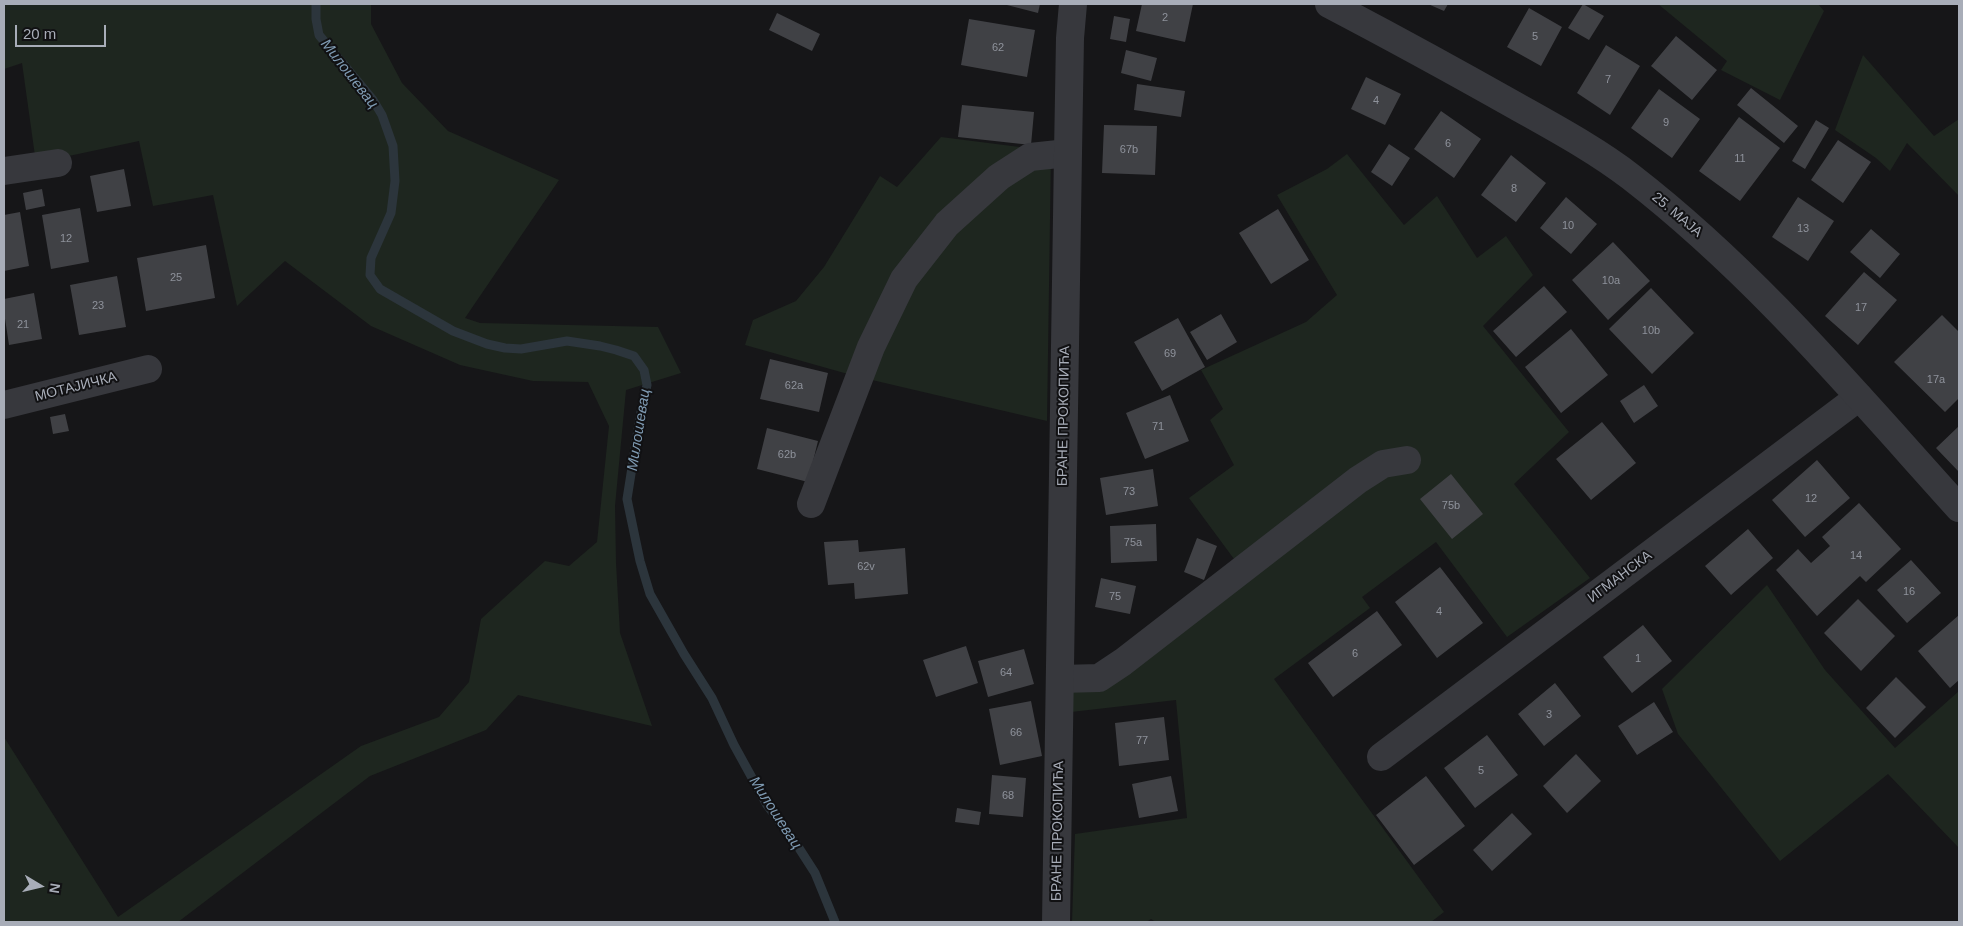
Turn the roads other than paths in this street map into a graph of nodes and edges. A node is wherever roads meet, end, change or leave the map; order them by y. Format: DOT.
graph roads {
  1 [pos="1072,4"];
  2 [pos="1329,4"];
  3 [pos="1068,153"];
  4 [pos="58,163"];
  5 [pos="4,171"];
  6 [pos="148,369"];
  7 [pos="1859,397"];
  8 [pos="4,405"];
  9 [pos="1407,460"];
  10 [pos="811,504"];
  11 [pos="1959,508"];
  12 [pos="1060,679"];
  13 [pos="1382,757"];
  14 [pos="1056,922"];
  1 -- 3 [label="street, БРАНЕ ПРОКОПИЋА"];
  2 -- 7 [label="street, 25. МАЈА"];
  3 -- 10 [label="street"];
  3 -- 12 [label="street, БРАНЕ ПРОКОПИЋА"];
  4 -- 5 [label="street"];
  6 -- 8 [label="street, МОТАЈИЧКА"];
  7 -- 11 [label="street, 25. МАЈА"];
  7 -- 13 [label="street, ИГМАНСКА"];
  9 -- 12 [label="street"];
  12 -- 14 [label="street, БРАНЕ ПРОКОПИЋА"];
}
